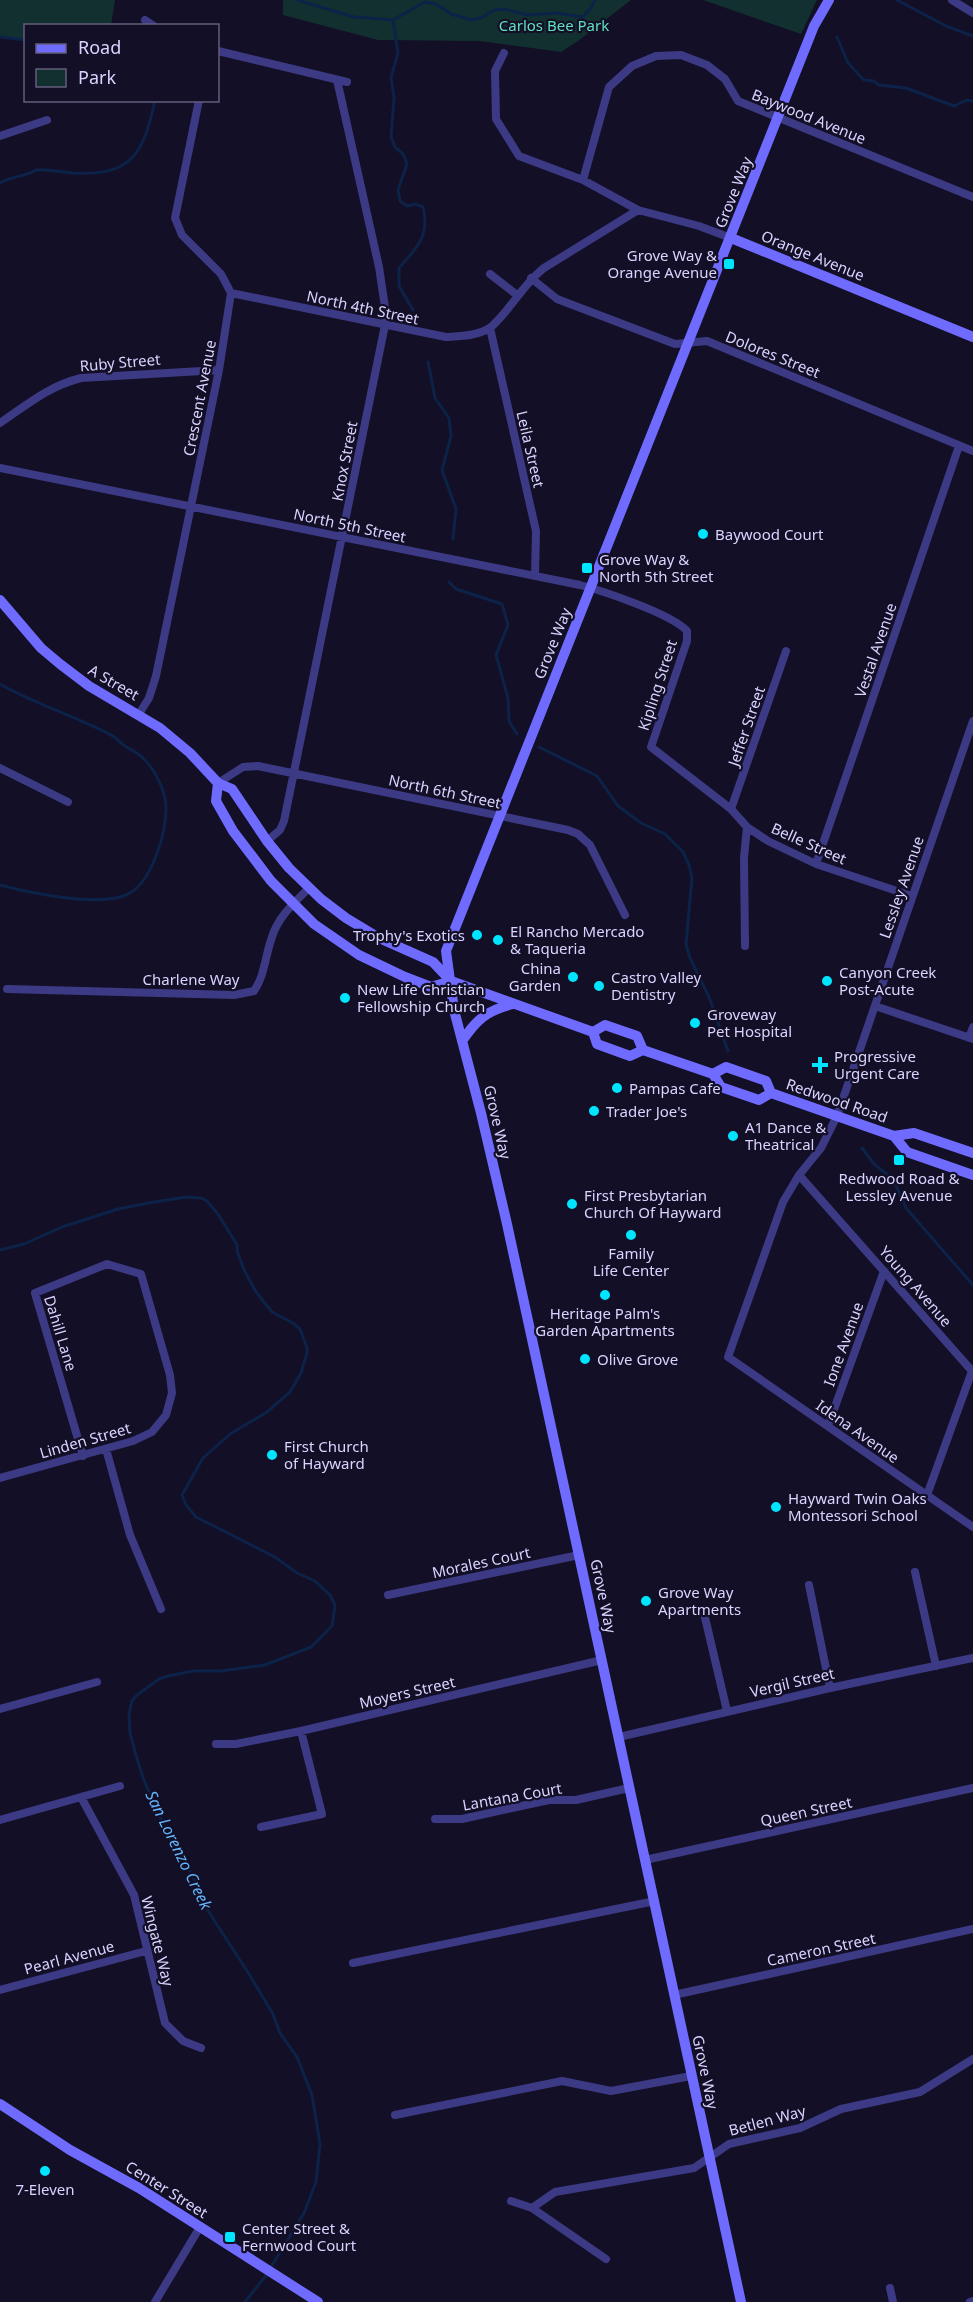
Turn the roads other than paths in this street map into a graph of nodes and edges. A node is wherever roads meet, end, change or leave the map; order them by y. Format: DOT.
graph roads {
  1 [pos="829,0"];
  2 [pos="952,0"];
  3 [pos="973,13"];
  4 [pos="144,20"];
  5 [pos="151,24"];
  6 [pos="219,51"];
  7 [pos="504,53"];
  8 [pos="337,80"];
  9 [pos="347,82"];
  10 [pos="199,102"];
  11 [pos="778,118"];
  12 [pos="47,120"];
  13 [pos="0,136"];
  14 [pos="582,180"];
  15 [pos="973,197"];
  16 [pos="638,210"];
  17 [pos="730,238"];
  18 [pos="490,274"];
  19 [pos="531,278"];
  20 [pos="231,293"];
  21 [pos="517,295"];
  22 [pos="385,325"];
  23 [pos="490,328"];
  24 [pos="973,337"];
  25 [pos="689,343"];
  26 [pos="219,370"];
  27 [pos="0,423"];
  28 [pos="959,446"];
  29 [pos="973,451"];
  30 [pos="0,468"];
  31 [pos="191,506"];
  32 [pos="342,537"];
  33 [pos="535,576"];
  34 [pos="591,588"];
  35 [pos="0,600"];
  36 [pos="687,631"];
  37 [pos="786,651"];
  38 [pos="140,714"];
  39 [pos="973,721"];
  40 [pos="651,747"];
  41 [pos="0,768"];
  42 [pos="294,774"];
  43 [pos="218,783"];
  44 [pos="68,802"];
  45 [pos="731,809"];
  46 [pos="499,815"];
  47 [pos="747,827"];
  48 [pos="267,841"];
  49 [pos="816,864"];
  50 [pos="309,888"];
  51 [pos="912,896"];
  52 [pos="292,905"];
  53 [pos="625,915"];
  54 [pos="746,946"];
  55 [pos="451,981"];
  56 [pos="7,989"];
  57 [pos="514,1004"];
  58 [pos="875,1006"];
  59 [pos="973,1027"];
  60 [pos="592,1032"];
  61 [pos="971,1039"];
  62 [pos="462,1041"];
  63 [pos="643,1050"];
  64 [pos="713,1074"];
  65 [pos="771,1093"];
  66 [pos="837,1116"];
  67 [pos="894,1136"];
  68 [pos="973,1154"];
  69 [pos="799,1175"];
  70 [pos="973,1175"];
  71 [pos="884,1271"];
  72 [pos="141,1274"];
  73 [pos="728,1358"];
  74 [pos="828,1426"];
  75 [pos="106,1449"];
  76 [pos="83,1456"];
  77 [pos="0,1478"];
  78 [pos="927,1495"];
  79 [pos="973,1527"];
  80 [pos="579,1555"];
  81 [pos="915,1572"];
  82 [pos="809,1585"];
  83 [pos="388,1595"];
  84 [pos="161,1609"];
  85 [pos="703,1609"];
  86 [pos="973,1658"];
  87 [pos="602,1660"];
  88 [pos="936,1666"];
  89 [pos="98,1682"];
  90 [pos="830,1688"];
  91 [pos="0,1709"];
  92 [pos="727,1711"];
  93 [pos="301,1731"];
  94 [pos="619,1737"];
  95 [pos="216,1744"];
  96 [pos="120,1786"];
  97 [pos="629,1788"];
  98 [pos="973,1788"];
  99 [pos="81,1797"];
  100 [pos="435,1819"];
  101 [pos="0,1820"];
  102 [pos="261,1827"];
  103 [pos="645,1860"];
  104 [pos="655,1901"];
  105 [pos="973,1929"];
  106 [pos="146,1951"];
  107 [pos="353,1963"];
  108 [pos="0,1990"];
  109 [pos="674,1995"];
  110 [pos="201,2048"];
  111 [pos="973,2059"];
  112 [pos="691,2076"];
  113 [pos="0,2104"];
  114 [pos="395,2115"];
  115 [pos="708,2157"];
  116 [pos="511,2201"];
  117 [pos="532,2208"];
  118 [pos="200,2227"];
  119 [pos="606,2259"];
  120 [pos="890,2288"];
  121 [pos="155,2302"];
  122 [pos="317,2302"];
  123 [pos="741,2302"];
  124 [pos="893,2302"];
  1 -- 11 [label="main road, Grove Way"];
  2 -- 3 [label="street"];
  4 -- 5 [label="street"];
  6 -- 8 [label="street"];
  7 -- 14 [label="street, Orange Avenue"];
  8 -- 9 [label="street"];
  8 -- 22 [label="street, Knox Street"];
  10 -- 20 [label="street"];
  11 -- 14 [label="street, Baywood Avenue"];
  11 -- 15 [label="street, Baywood Avenue"];
  11 -- 17 [label="main road, Grove Way"];
  12 -- 13 [label="street"];
  14 -- 16 [label="street, Orange Avenue"];
  16 -- 17 [label="street, Orange Avenue"];
  16 -- 19 [label="street"];
  17 -- 24 [label="main road, Orange Avenue"];
  17 -- 25 [label="main road, Grove Way"];
  18 -- 21 [label="street"];
  19 -- 21 [label="street"];
  19 -- 25 [label="street, Dolores Street"];
  20 -- 22 [label="street, North 4th Street"];
  20 -- 26 [label="street, Crescent Avenue"];
  21 -- 23 [label="street"];
  22 -- 23 [label="street, North 4th Street"];
  22 -- 32 [label="street, Knox Street"];
  23 -- 33 [label="street, Leila Street"];
  25 -- 28 [label="street, Dolores Street"];
  25 -- 34 [label="main road, Grove Way"];
  26 -- 27 [label="street, Ruby Street"];
  26 -- 31 [label="street, Crescent Avenue"];
  28 -- 29 [label="street, Dolores Street"];
  28 -- 49 [label="street, Vestal Avenue"];
  30 -- 31 [label="street, North 5th Street"];
  31 -- 32 [label="street, North 5th Street"];
  31 -- 38 [label="street, Crescent Avenue"];
  32 -- 33 [label="street, North 5th Street"];
  32 -- 42 [label="street, Knox Street"];
  33 -- 34 [label="street, North 5th Street"];
  34 -- 36 [label="street, North 5th Street"];
  34 -- 46 [label="main road, Grove Way"];
  35 -- 38 [label="main road, A Street"];
  36 -- 40 [label="street, Kipling Street"];
  37 -- 45 [label="street, Jeffer Street"];
  38 -- 43 [label="main road, A Street"];
  39 -- 51 [label="street, Lessley Avenue"];
  40 -- 45 [label="street, Belle Street"];
  41 -- 44 [label="street"];
  42 -- 43 [label="street, North 6th Street"];
  42 -- 46 [label="street, North 6th Street"];
  42 -- 48 [label="street, Knox Street"];
  43 -- 48 [label="main road, A Street"];
  43 -- 52 [label="main road"];
  45 -- 47 [label="street, Belle Street"];
  46 -- 53 [label="street, North 6th Street"];
  46 -- 55 [label="main road, Grove Way"];
  47 -- 49 [label="street, Belle Street"];
  47 -- 54 [label="street"];
  48 -- 50 [label="main road, A Street"];
  49 -- 51 [label="street, Belle Street"];
  50 -- 52 [label="street, Charlene Way"];
  50 -- 55 [label="main road, Redwood Road"];
  51 -- 58 [label="street, Lessley Avenue"];
  52 -- 55 [label="main road, Redwood Road"];
  52 -- 56 [label="street, Charlene Way"];
  55 -- 57 [label="main road, Redwood Road"];
  55 -- 62 [label="main road, Grove Way"];
  57 -- 60 [label="main road, Redwood Road"];
  57 -- 62 [label="main road"];
  58 -- 61 [label="street"];
  58 -- 66 [label="street, Lessley Avenue"];
  59 -- 61 [label="street"];
  60 -- 63 [label="main road, Redwood Road"];
  60 -- 63 [label="main road, Redwood Road"];
  62 -- 80 [label="main road, Grove Way"];
  63 -- 64 [label="main road, Redwood Road"];
  64 -- 65 [label="main road, Redwood Road"];
  64 -- 65 [label="main road, Redwood Road"];
  65 -- 66 [label="main road, Redwood Road"];
  66 -- 67 [label="main road, Redwood Road"];
  66 -- 69 [label="street, Lessley Avenue"];
  67 -- 68 [label="main road, Redwood Road"];
  67 -- 70 [label="main road, Redwood Road"];
  69 -- 71 [label="street, Young Avenue"];
  69 -- 73 [label="street, Lessley Avenue"];
  71 -- 74 [label="street, Ione Avenue"];
  71 -- 78 [label="street, Young Avenue"];
  72 -- 75 [label="street, Linden Street"];
  72 -- 76 [label="street, Dahill Lane"];
  73 -- 74 [label="street, Idena Avenue"];
  74 -- 78 [label="street, Idena Avenue"];
  75 -- 76 [label="street, Linden Street"];
  75 -- 84 [label="street"];
  76 -- 77 [label="street, Linden Street"];
  78 -- 79 [label="street, Idena Avenue"];
  80 -- 83 [label="street, Morales Court"];
  80 -- 87 [label="main road, Grove Way"];
  81 -- 88 [label="street"];
  82 -- 90 [label="street"];
  85 -- 92 [label="street"];
  86 -- 88 [label="street, Vergil Street"];
  87 -- 93 [label="street, Moyers Street"];
  87 -- 94 [label="main road, Grove Way"];
  88 -- 90 [label="street, Vergil Street"];
  89 -- 91 [label="street"];
  90 -- 92 [label="street, Vergil Street"];
  92 -- 94 [label="street, Vergil Street"];
  93 -- 95 [label="street, Moyers Street"];
  93 -- 102 [label="street"];
  94 -- 97 [label="main road, Grove Way"];
  96 -- 99 [label="street"];
  97 -- 100 [label="street, Lantana Court"];
  97 -- 103 [label="main road, Grove Way"];
  98 -- 103 [label="street, Queen Street"];
  99 -- 101 [label="street"];
  99 -- 106 [label="street, Wingate Way"];
  103 -- 104 [label="main road, Grove Way"];
  104 -- 107 [label="street"];
  104 -- 109 [label="main road, Grove Way"];
  105 -- 109 [label="street, Cameron Street"];
  106 -- 108 [label="street, Pearl Avenue"];
  106 -- 110 [label="street, Wingate Way"];
  109 -- 112 [label="main road, Grove Way"];
  111 -- 115 [label="street, Betlen Way"];
  112 -- 114 [label="street"];
  112 -- 115 [label="main road, Grove Way"];
  113 -- 118 [label="main road, Center Street"];
  115 -- 117 [label="street, Betlen Way"];
  115 -- 123 [label="main road, Grove Way"];
  116 -- 117 [label="street"];
  117 -- 119 [label="street"];
  118 -- 121 [label="street"];
  118 -- 122 [label="main road, Center Street"];
  120 -- 124 [label="street"];
}
